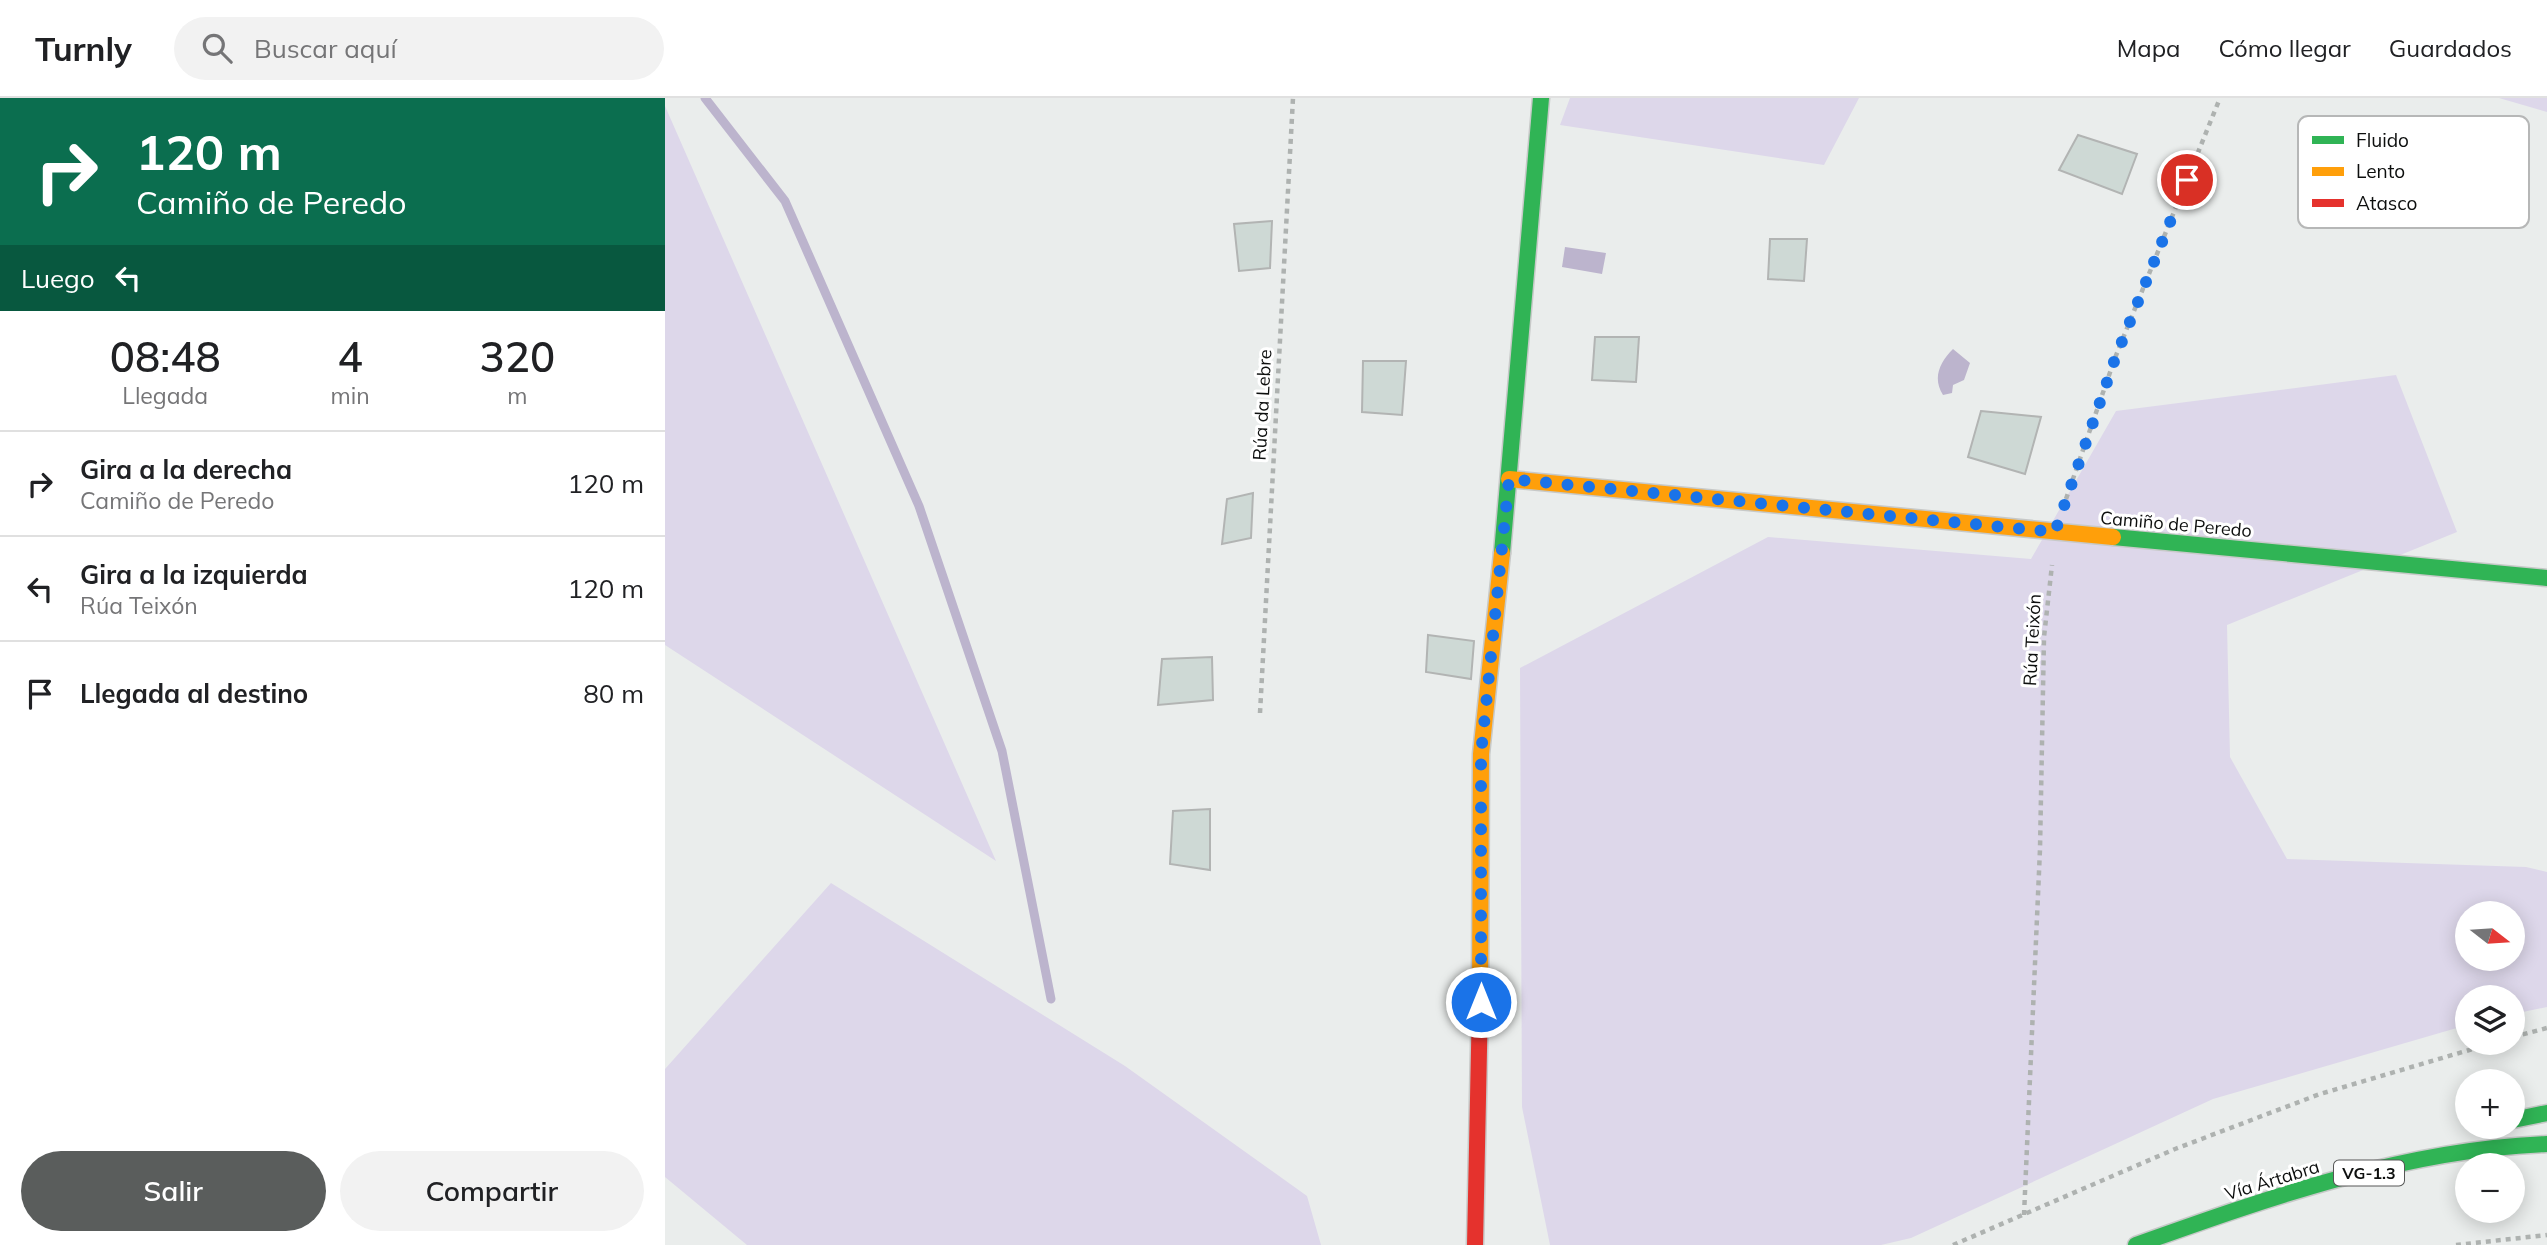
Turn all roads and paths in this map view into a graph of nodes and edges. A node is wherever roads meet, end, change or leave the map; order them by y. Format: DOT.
graph roads {
  1 [pos="1293,98"];
  2 [pos="1541,98"];
  3 [pos="2220,98"];
  4 [pos="1509,479"];
  5 [pos="2055,532"];
  6 [pos="2547,578"];
  7 [pos="1260,713"];
  8 [pos="2547,1028"];
  9 [pos="2525,1034"];
  10 [pos="2455,1054"];
  11 [pos="2547,1113"];
  12 [pos="2525,1118"];
  13 [pos="2433,1140"];
  14 [pos="2547,1143"];
  15 [pos="2024,1214"];
  16 [pos="2196,1223"];
  17 [pos="2547,1235"];
  18 [pos="1475,1245"];
  19 [pos="1953,1245"];
  20 [pos="2136,1245"];
  21 [pos="2455,1245"];
  1 -- 7 [label="path, Rúa da Lebre"];
  2 -- 4 [label="main road"];
  3 -- 5 [label="path, Rúa Teixón"];
  4 -- 5 [label="main road, Camiño de Peredo"];
  4 -- 18 [label="main road"];
  5 -- 6 [label="main road, Camiño de Peredo"];
  5 -- 15 [label="path, Rúa Teixón"];
  8 -- 9 [label="path"];
  10 -- 15 [label="path"];
  11 -- 12 [label="main road"];
  13 -- 16 [label="main road"];
  14 -- 16 [label="main road, Vía Ártabra / VG-1.3"];
  15 -- 19 [label="path"];
  16 -- 20 [label="main road, Vía Ártabra / VG-1.3"];
  17 -- 21 [label="path"];
}
